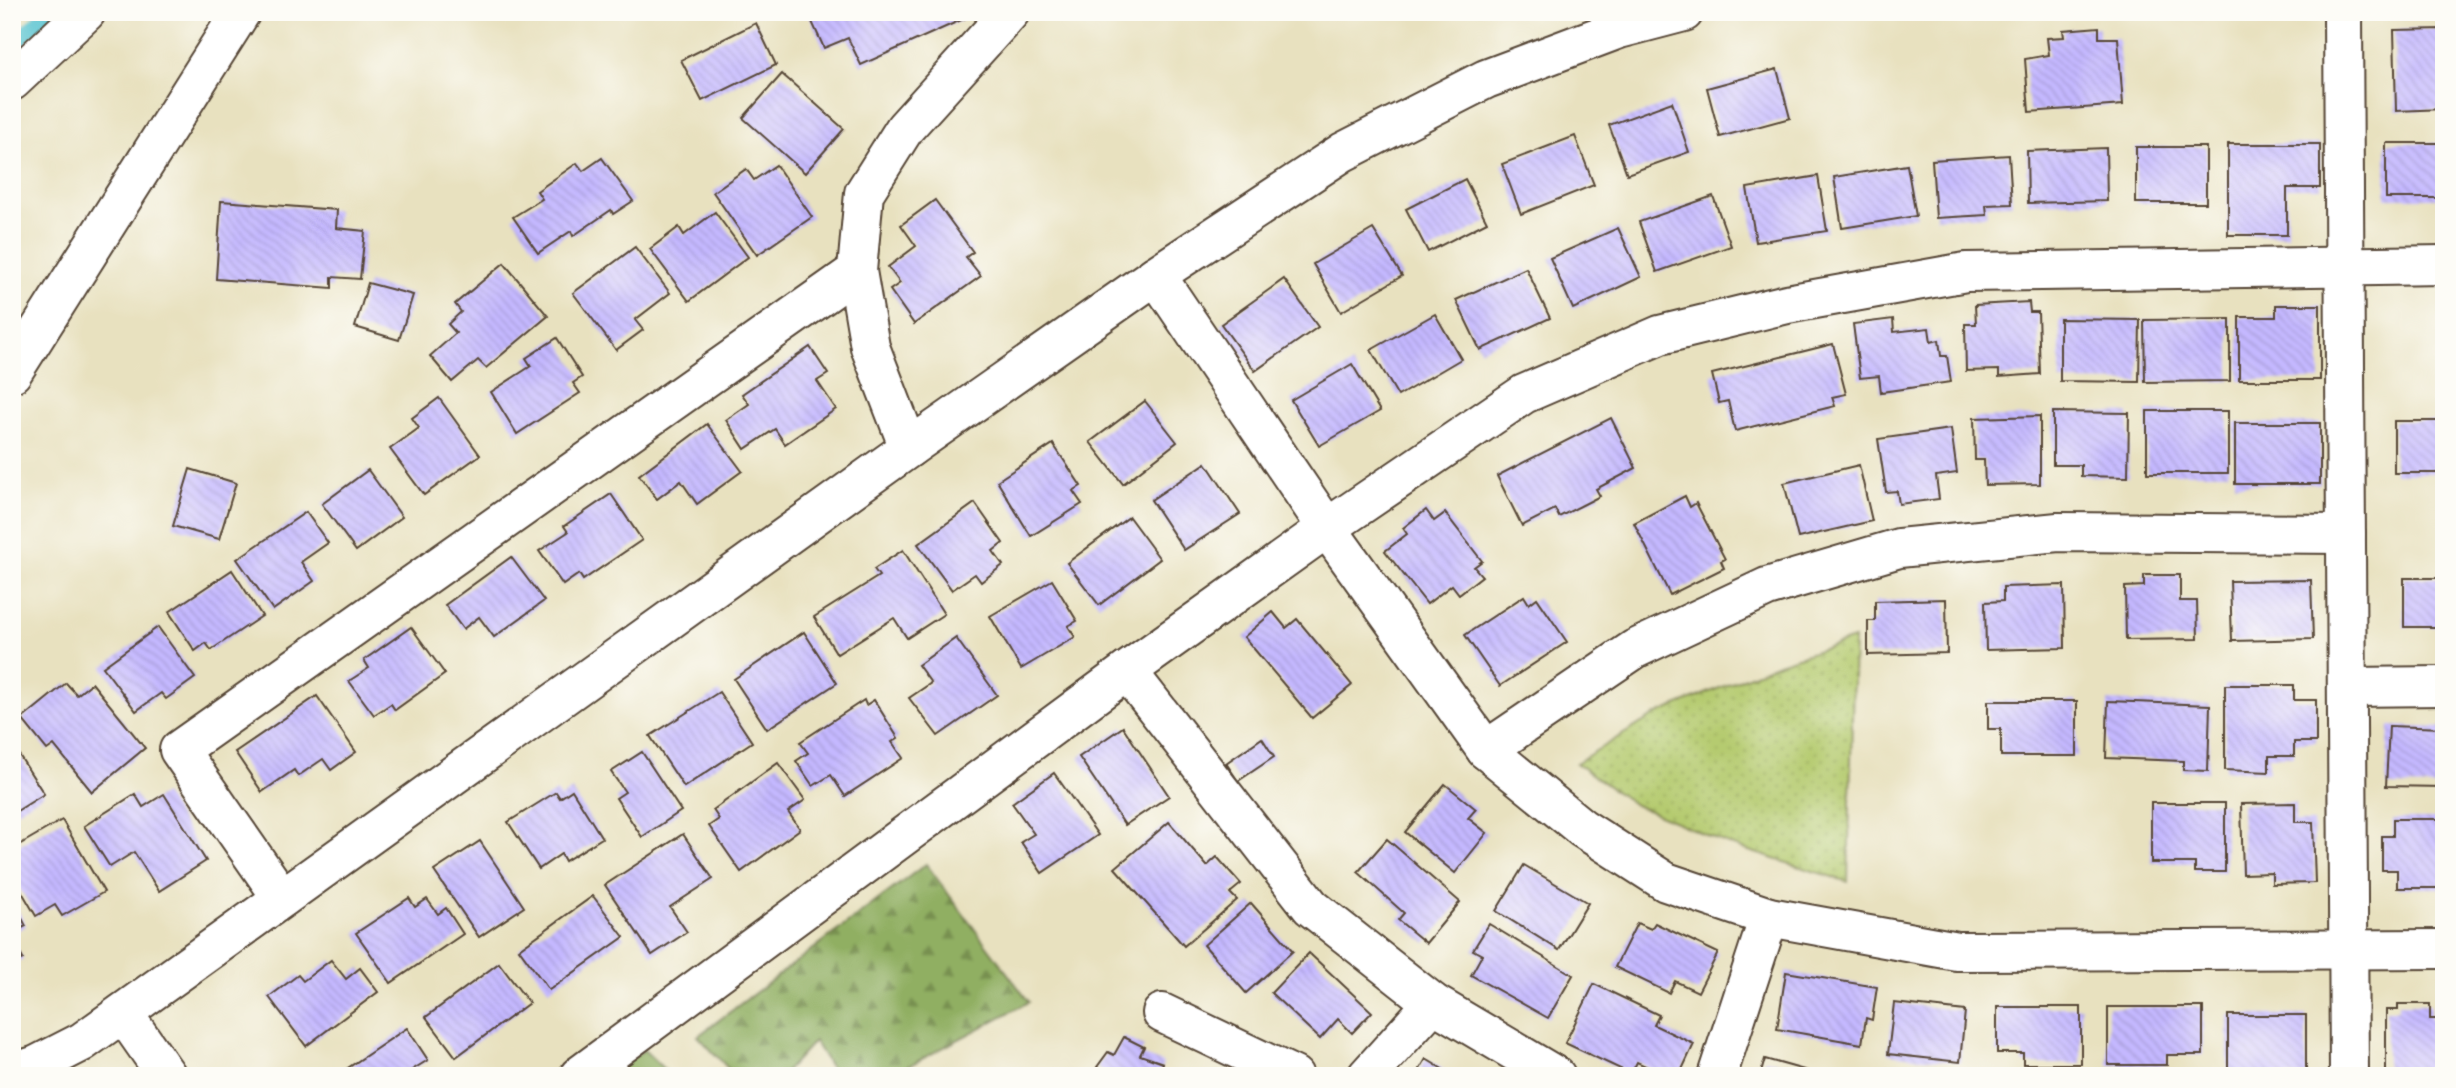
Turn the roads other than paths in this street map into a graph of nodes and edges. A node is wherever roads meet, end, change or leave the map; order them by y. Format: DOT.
graph roads {
  1 [pos="86,12"];
  2 [pos="242,12"];
  3 [pos="1010,12"];
  4 [pos="1684,12"];
  5 [pos="2343,12"];
  6 [pos="12,80"];
  7 [pos="2444,265"];
  8 [pos="2345,267"];
  9 [pos="857,271"];
  10 [pos="1156,275"];
  11 [pos="12,373"];
  12 [pos="909,448"];
  13 [pos="1327,527"];
  14 [pos="2346,534"];
  15 [pos="1127,671"];
  16 [pos="2444,686"];
  17 [pos="2347,687"];
  18 [pos="1486,750"];
  19 [pos="282,898"];
  20 [pos="1769,917"];
  21 [pos="2444,949"];
  22 [pos="2348,950"];
  23 [pos="1433,1003"];
  24 [pos="122,1013"];
  25 [pos="1162,1013"];
  26 [pos="12,1073"];
  27 [pos="167,1076"];
  28 [pos="579,1076"];
  29 [pos="1294,1076"];
  30 [pos="1367,1076"];
  31 [pos="1556,1076"];
  32 [pos="1717,1076"];
  33 [pos="2349,1076"];
  1 -- 6 [label="street"];
  2 -- 11 [label="street"];
  3 -- 9 [label="street"];
  4 -- 10 [label="street"];
  5 -- 8 [label="street"];
  7 -- 8 [label="street"];
  8 -- 13 [label="street"];
  8 -- 14 [label="street"];
  9 -- 12 [label="street"];
  9 -- 19 [label="street"];
  10 -- 12 [label="street"];
  10 -- 13 [label="street"];
  12 -- 19 [label="street"];
  13 -- 15 [label="street"];
  13 -- 18 [label="street"];
  14 -- 17 [label="street"];
  14 -- 18 [label="street"];
  15 -- 23 [label="street"];
  15 -- 28 [label="street"];
  16 -- 17 [label="street"];
  17 -- 22 [label="street"];
  18 -- 20 [label="street"];
  19 -- 24 [label="street"];
  20 -- 22 [label="street"];
  20 -- 32 [label="street"];
  21 -- 22 [label="street"];
  22 -- 33 [label="street"];
  23 -- 30 [label="street"];
  23 -- 31 [label="street"];
  24 -- 26 [label="street"];
  24 -- 27 [label="street"];
  25 -- 29 [label="street"];
}
